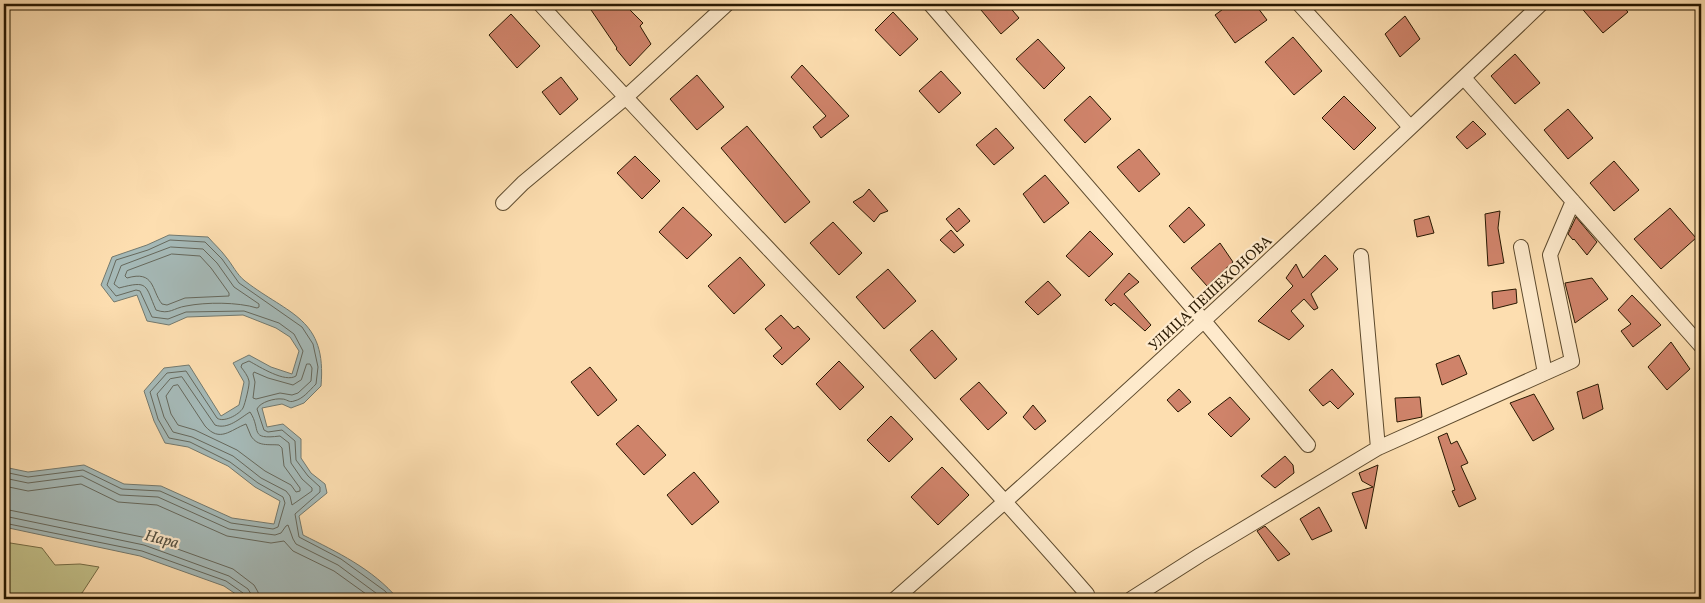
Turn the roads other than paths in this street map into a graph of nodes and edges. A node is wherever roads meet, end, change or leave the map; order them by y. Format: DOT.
graph roads {
  1 [pos="540,4"];
  2 [pos="727,4"];
  3 [pos="930,4"];
  4 [pos="1299,4"];
  5 [pos="1541,4"];
  6 [pos="1464,78"];
  7 [pos="625,98"];
  8 [pos="1410,128"];
  9 [pos="1573,201"];
  10 [pos="503,203"];
  11 [pos="1521,247"];
  12 [pos="1360,256"];
  13 [pos="1204,320"];
  14 [pos="1701,346"];
  15 [pos="1544,373"];
  16 [pos="1308,446"];
  17 [pos="1378,448"];
  18 [pos="1006,502"];
  19 [pos="1087,594"];
  20 [pos="896,599"];
  21 [pos="1131,599"];
  1 -- 7 [label="street"];
  2 -- 7 [label="street"];
  3 -- 13 [label="street"];
  4 -- 8 [label="street"];
  5 -- 6 [label="street, УЛИЦА ПЕШЕХОНОВА"];
  6 -- 8 [label="street, УЛИЦА ПЕШЕХОНОВА"];
  6 -- 9 [label="street"];
  7 -- 10 [label="street"];
  7 -- 18 [label="street"];
  8 -- 13 [label="street, УЛИЦА ПЕШЕХОНОВА"];
  9 -- 14 [label="street"];
  9 -- 15 [label="street"];
  11 -- 15 [label="street"];
  12 -- 17 [label="street"];
  13 -- 16 [label="street"];
  13 -- 18 [label="street, УЛИЦА ПЕШЕХОНОВА"];
  15 -- 17 [label="street"];
  17 -- 21 [label="street"];
  18 -- 19 [label="street"];
  18 -- 20 [label="street, УЛИЦА ПЕШЕХОНОВА"];
}
